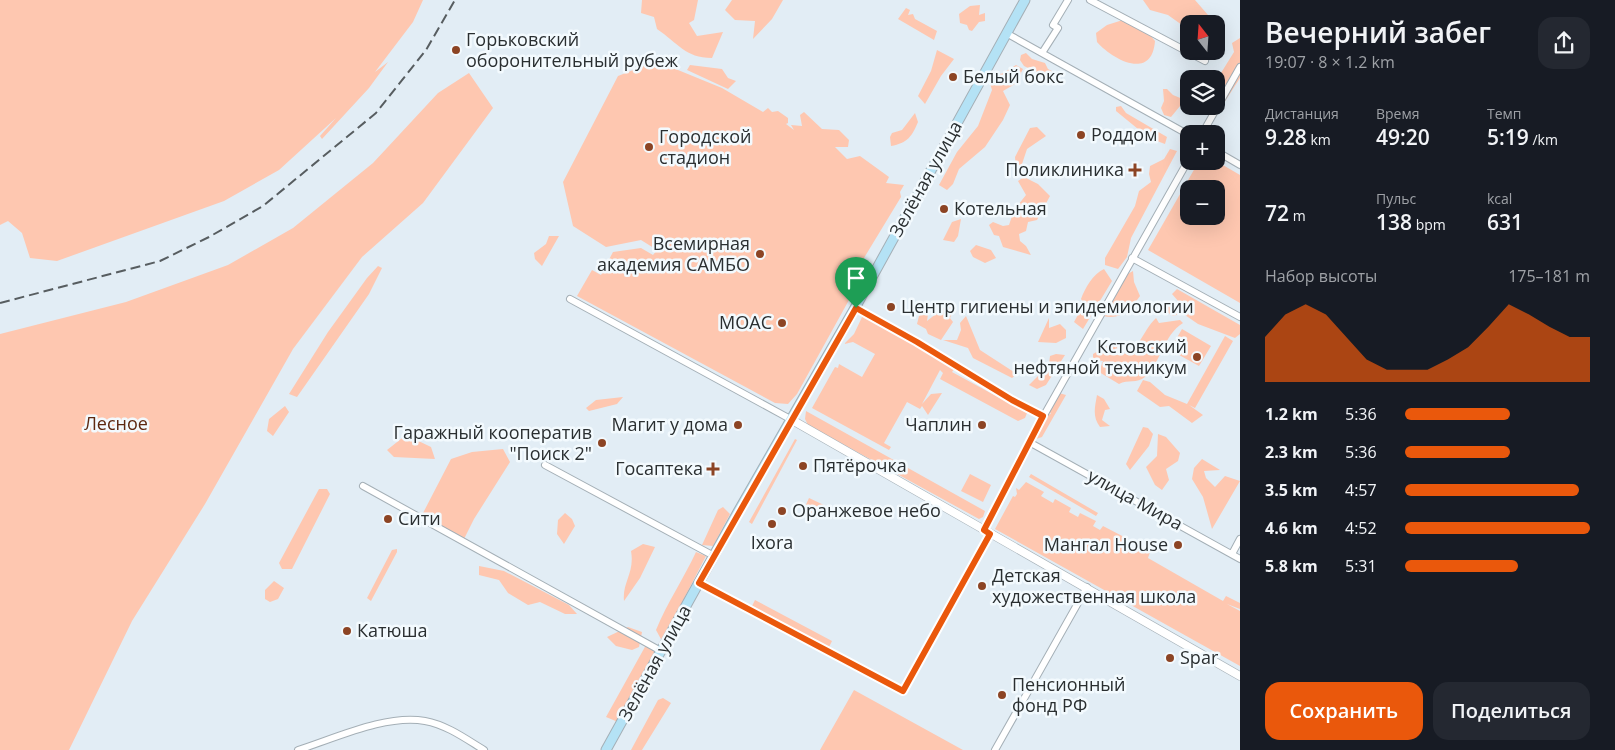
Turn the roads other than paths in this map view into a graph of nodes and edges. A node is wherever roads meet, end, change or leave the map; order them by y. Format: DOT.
graph roads {
  1 [pos="1025,0"];
  2 [pos="1068,0"];
  3 [pos="1090,0"];
  4 [pos="1006,33"];
  5 [pos="1042,53"];
  6 [pos="1205,61"];
  7 [pos="1240,67"];
  8 [pos="1207,125"];
  9 [pos="1180,130"];
  10 [pos="1225,156"];
  11 [pos="1240,164"];
  12 [pos="1183,170"];
  13 [pos="1132,258"];
  14 [pos="570,299"];
  15 [pos="856,308"];
  16 [pos="1240,317"];
  17 [pos="1043,416"];
  18 [pos="792,420"];
  19 [pos="1029,442"];
  20 [pos="545,465"];
  21 [pos="363,486"];
  22 [pos="987,532"];
  23 [pos="1240,539"];
  24 [pos="1232,554"];
  25 [pos="714,556"];
  26 [pos="1240,559"];
  27 [pos="699,583"];
  28 [pos="1087,587"];
  29 [pos="661,651"];
  30 [pos="1240,676"];
  31 [pos="298,750"];
  32 [pos="484,750"];
  33 [pos="606,750"];
  34 [pos="995,750"];
  1 -- 4 [label="main road, Зелёная улица"];
  2 -- 5 [label="street"];
  3 -- 6 [label="street"];
  4 -- 5 [label="street"];
  4 -- 15 [label="main road, Зелёная улица"];
  5 -- 9 [label="street"];
  7 -- 8 [label="street"];
  10 -- 11 [label="street"];
  12 -- 13 [label="street"];
  13 -- 16 [label="street"];
  13 -- 17 [label="street"];
  14 -- 18 [label="street"];
  15 -- 17 [label="street"];
  15 -- 18 [label="main road, Зелёная улица"];
  17 -- 19 [label="street"];
  18 -- 22 [label="street"];
  18 -- 25 [label="main road, Зелёная улица"];
  19 -- 22 [label="street"];
  19 -- 24 [label="street, улица Мира"];
  20 -- 25 [label="street"];
  21 -- 29 [label="street"];
  22 -- 27 [label="street"];
  22 -- 28 [label="street"];
  23 -- 24 [label="street"];
  24 -- 26 [label="street, улица Мира"];
  25 -- 27 [label="main road, Зелёная улица"];
  27 -- 29 [label="main road, Зелёная улица"];
  28 -- 30 [label="street"];
  28 -- 34 [label="street"];
  29 -- 33 [label="main road, Зелёная улица"];
  31 -- 32 [label="street"];
}
